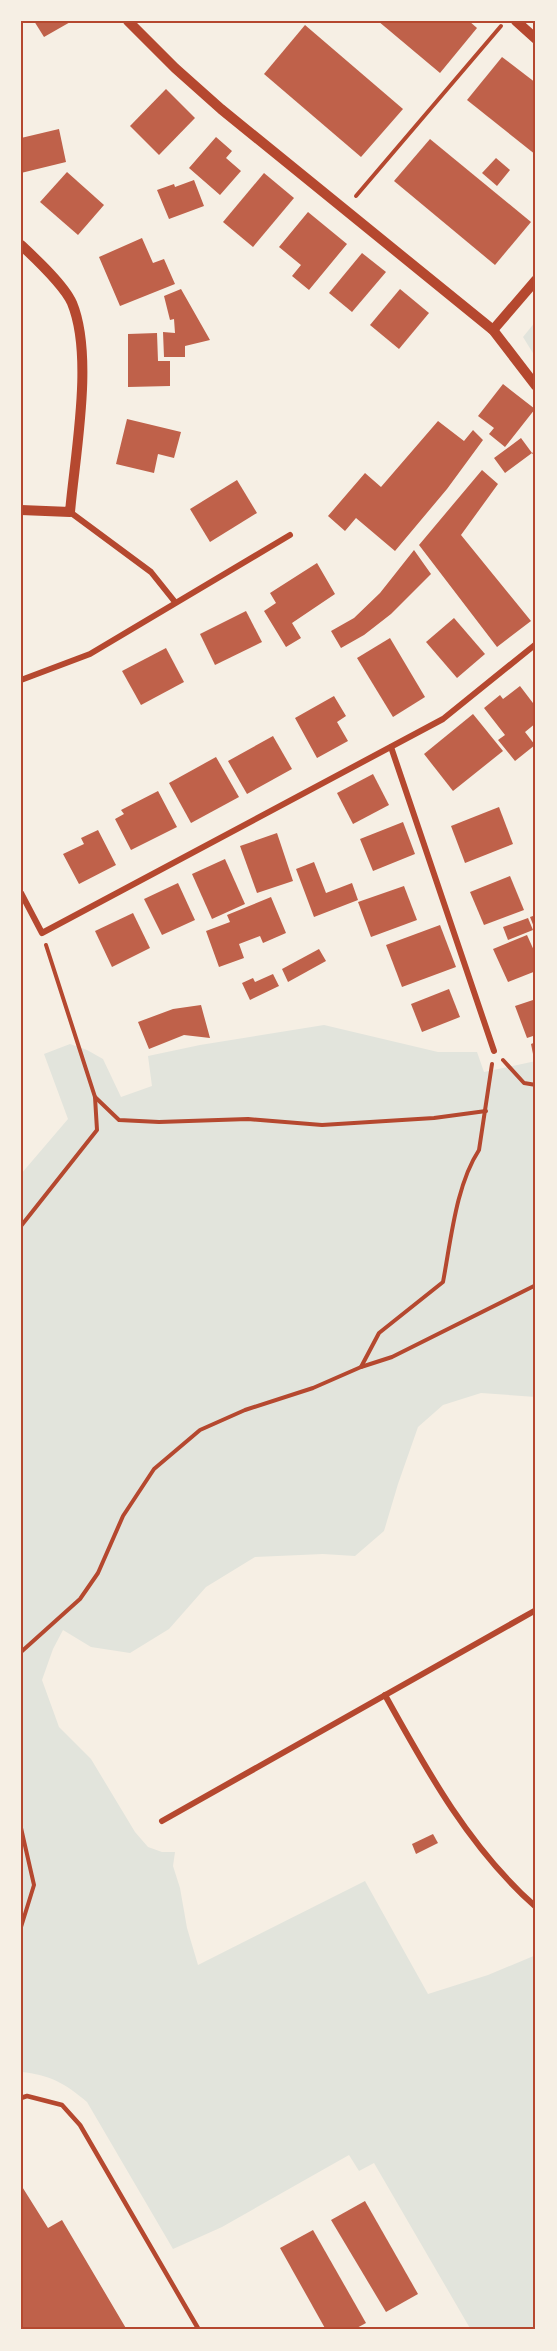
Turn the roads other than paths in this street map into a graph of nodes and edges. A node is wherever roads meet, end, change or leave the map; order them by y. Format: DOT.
graph roads {
  1 [pos="128,21"];
  2 [pos="516,21"];
  3 [pos="536,39"];
  4 [pos="21,244"];
  5 [pos="536,280"];
  6 [pos="493,330"];
  7 [pos="536,386"];
  8 [pos="21,510"];
  9 [pos="69,512"];
  10 [pos="290,535"];
  11 [pos="175,602"];
  12 [pos="536,644"];
  13 [pos="21,680"];
  14 [pos="391,747"];
  15 [pos="21,893"];
  16 [pos="494,1051"];
  17 [pos="536,1610"];
  18 [pos="385,1695"];
  19 [pos="162,1821"];
  20 [pos="536,1907"];
  21 [pos="21,2098"];
  22 [pos="198,2330"];
  1 -- 6 [label="street"];
  2 -- 3 [label="street"];
  4 -- 9 [label="street"];
  5 -- 6 [label="street"];
  6 -- 7 [label="street"];
  8 -- 9 [label="street"];
  9 -- 11 [label="street"];
  10 -- 11 [label="street"];
  11 -- 13 [label="street"];
  12 -- 14 [label="street"];
  14 -- 15 [label="street"];
  14 -- 16 [label="street"];
  17 -- 18 [label="street"];
  18 -- 19 [label="street"];
  18 -- 20 [label="street"];
  21 -- 22 [label="lane"];
}
